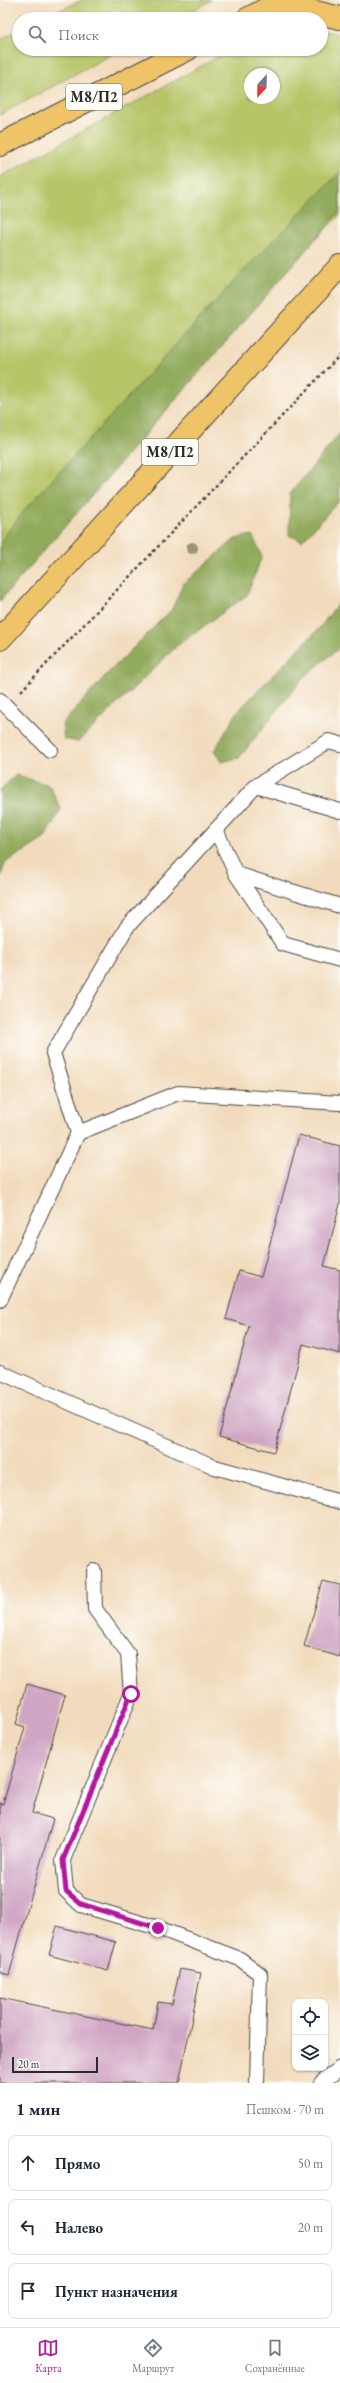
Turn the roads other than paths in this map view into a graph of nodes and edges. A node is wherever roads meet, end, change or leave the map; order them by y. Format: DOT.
graph roads {
  1 [pos="281,2"];
  2 [pos="261,12"];
  3 [pos="318,12"];
  4 [pos="328,15"];
  5 [pos="340,18"];
  6 [pos="174,56"];
  7 [pos="0,145"];
  8 [pos="340,266"];
  9 [pos="0,639"];
  10 [pos="3,703"];
  11 [pos="340,744"];
  12 [pos="50,750"];
  13 [pos="256,786"];
  14 [pos="340,812"];
  15 [pos="216,830"];
  16 [pos="236,874"];
  17 [pos="340,906"];
  18 [pos="340,960"];
  19 [pos="340,1103"];
  20 [pos="78,1133"];
  21 [pos="0,1300"];
  22 [pos="0,1372"];
  23 [pos="340,1502"];
  24 [pos="94,1571"];
  25 [pos="340,2068"];
  26 [pos="257,2083"];
  27 [pos="321,2083"];
  1 -- 2 [label="highway"];
  1 -- 3 [label="highway"];
  4 -- 5 [label="highway"];
  6 -- 7 [label="highway, М8/П2"];
  8 -- 9 [label="highway, М8/П2"];
  10 -- 12 [label="lane"];
  11 -- 13 [label="lane"];
  13 -- 14 [label="lane"];
  13 -- 15 [label="lane"];
  15 -- 16 [label="lane"];
  15 -- 20 [label="lane"];
  16 -- 17 [label="lane"];
  16 -- 18 [label="lane"];
  19 -- 20 [label="lane"];
  20 -- 21 [label="lane"];
  22 -- 23 [label="lane"];
  24 -- 26 [label="lane"];
  25 -- 27 [label="lane"];
}
